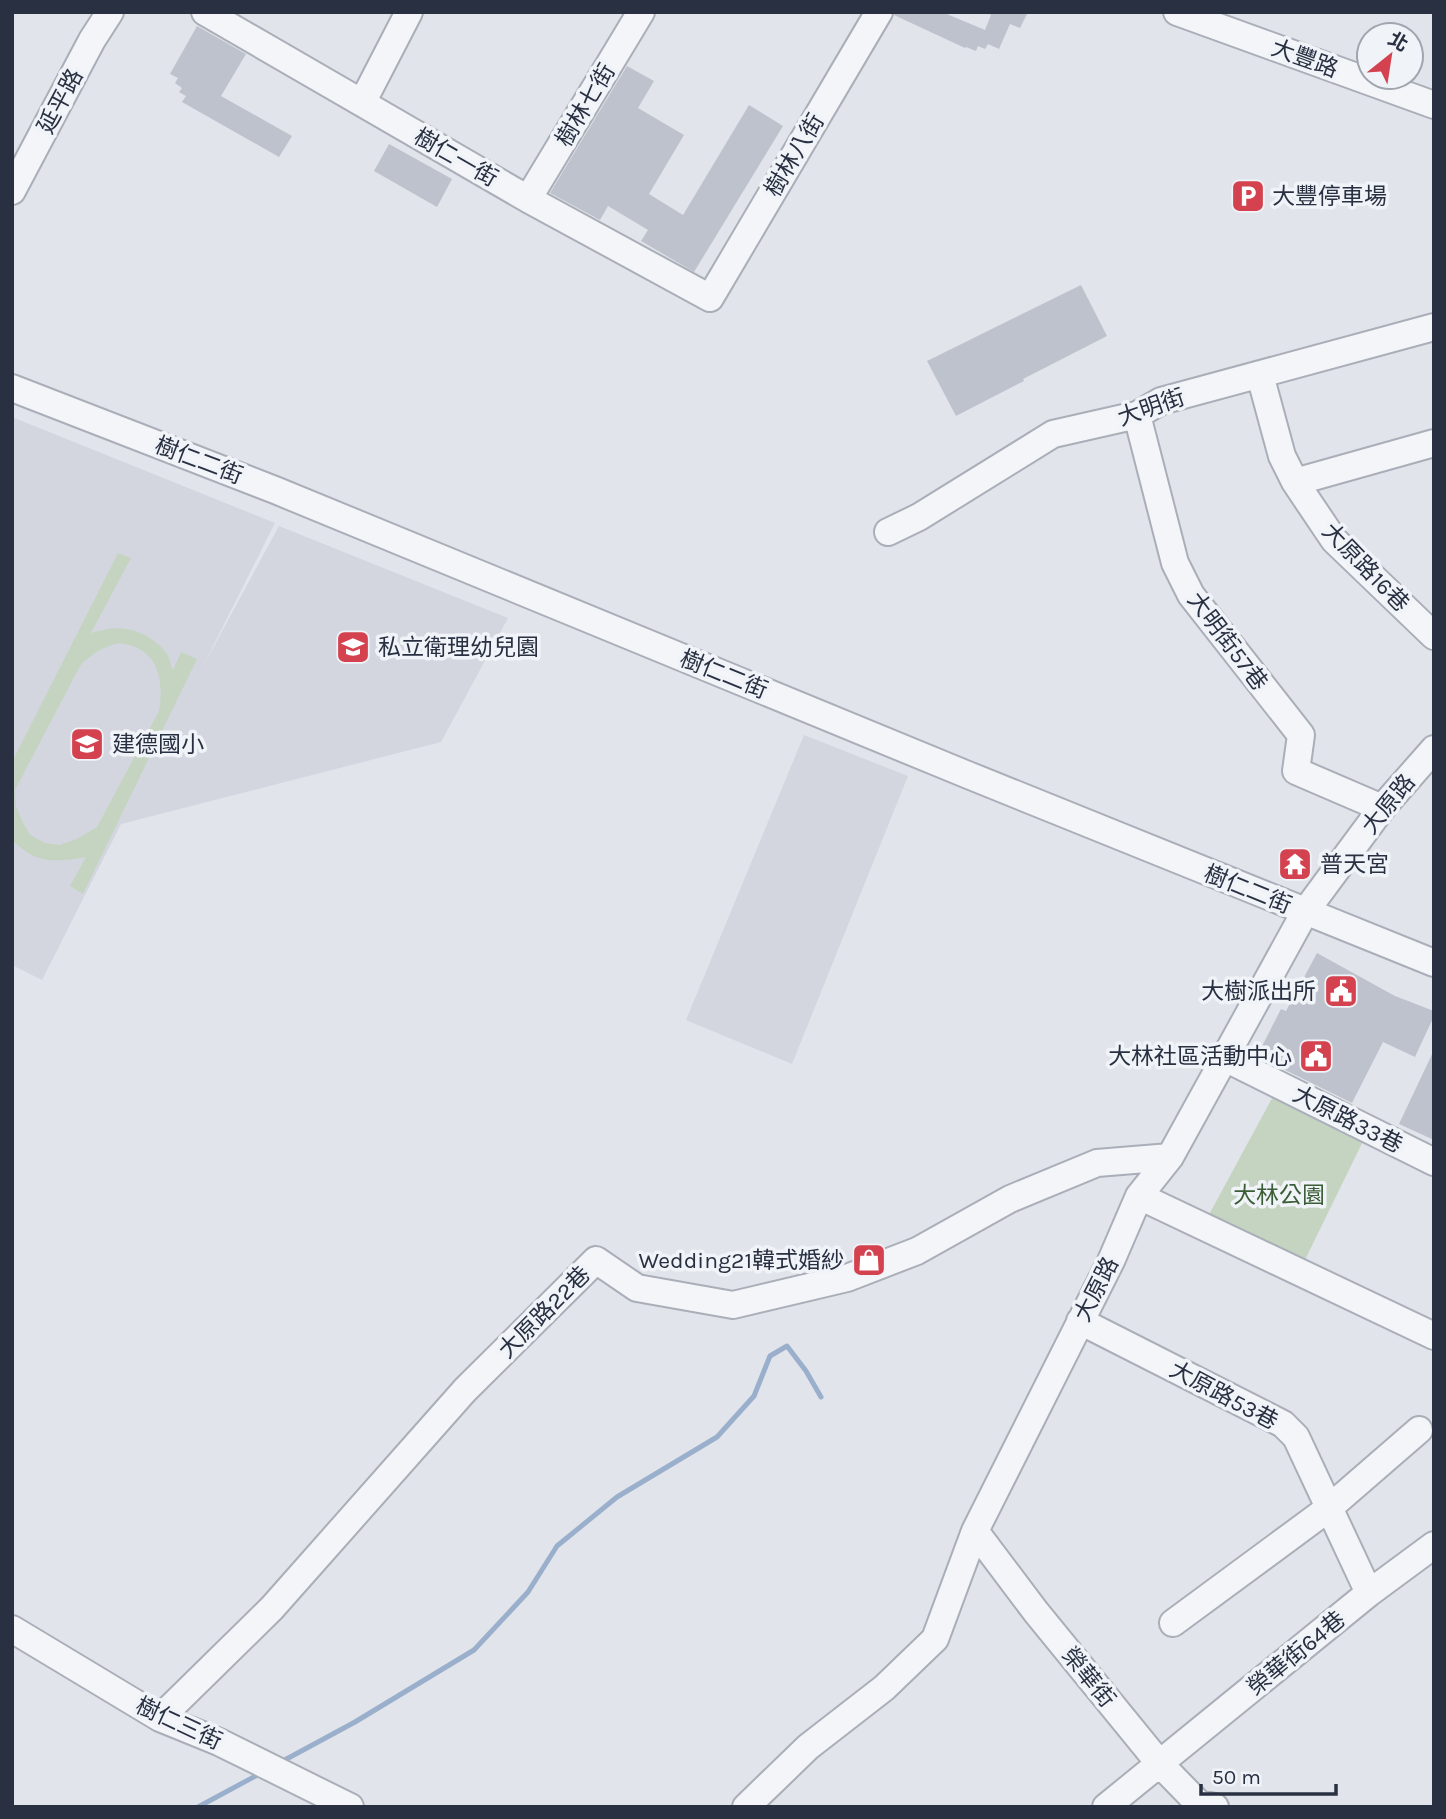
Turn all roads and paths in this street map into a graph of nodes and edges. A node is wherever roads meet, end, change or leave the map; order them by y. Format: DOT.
graph roads {
  1 [pos="110,12"];
  2 [pos="205,12"];
  3 [pos="409,12"];
  4 [pos="641,12"];
  5 [pos="879,12"];
  6 [pos="1177,12"];
  7 [pos="362,103"];
  8 [pos="1434,105"];
  9 [pos="12,191"];
  10 [pos="528,199"];
  11 [pos="710,298"];
  12 [pos="1434,327"];
  13 [pos="1260,375"];
  14 [pos="12,388"];
  15 [pos="1137,415"];
  16 [pos="1434,443"];
  17 [pos="1295,482"];
  18 [pos="888,532"];
  19 [pos="1434,636"];
  20 [pos="1434,749"];
  21 [pos="1382,808"];
  22 [pos="1305,912"];
  23 [pos="1434,963"];
  24 [pos="1225,1058"];
  25 [pos="1170,1157"];
  26 [pos="1434,1162"];
  27 [pos="1139,1196"];
  28 [pos="1080,1321"];
  29 [pos="1434,1336"];
  30 [pos="1419,1430"];
  31 [pos="1329,1508"];
  32 [pos="975,1531"];
  33 [pos="1434,1545"];
  34 [pos="1369,1593"];
  35 [pos="1173,1623"];
  36 [pos="12,1629"];
  37 [pos="160,1718"];
  38 [pos="1160,1764"];
  39 [pos="351,1807"];
  40 [pos="746,1807"];
  41 [pos="1106,1807"];
  42 [pos="1215,1807"];
  1 -- 9 [label="street, 延平路"];
  2 -- 7 [label="street, 樹仁一街"];
  3 -- 7 [label="street"];
  4 -- 10 [label="street, 樹林七街"];
  5 -- 11 [label="street, 樹林八街"];
  6 -- 8 [label="street, 大豐路"];
  7 -- 10 [label="street, 樹仁一街"];
  10 -- 11 [label="street, 樹仁一街"];
  12 -- 13 [label="street, 大明街"];
  13 -- 15 [label="street, 大明街"];
  13 -- 17 [label="street, 大原路16巷"];
  14 -- 22 [label="street, 樹仁二街"];
  15 -- 18 [label="street, 大明街"];
  15 -- 21 [label="street, 大明街57巷"];
  16 -- 17 [label="street"];
  17 -- 19 [label="street, 大原路16巷"];
  20 -- 21 [label="street, 大原路"];
  21 -- 22 [label="street, 大原路"];
  22 -- 23 [label="street, 樹仁二街"];
  22 -- 24 [label="street, 大原路"];
  24 -- 25 [label="street, 大原路"];
  24 -- 26 [label="street, 大原路33巷"];
  25 -- 27 [label="street, 大原路"];
  25 -- 37 [label="street, 大原路22巷"];
  27 -- 28 [label="street, 大原路"];
  27 -- 29 [label="street"];
  28 -- 31 [label="street, 大原路53巷"];
  28 -- 32 [label="street, 大原路"];
  30 -- 31 [label="street"];
  31 -- 34 [label="street, 大原路53巷"];
  31 -- 35 [label="street"];
  32 -- 38 [label="street, 榮華街"];
  32 -- 40 [label="street, 大原路"];
  33 -- 34 [label="street, 榮華街64巷"];
  34 -- 38 [label="street, 榮華街64巷"];
  36 -- 37 [label="street, 樹仁三街"];
  37 -- 39 [label="street, 樹仁三街"];
  38 -- 41 [label="street, 榮華街64巷"];
  38 -- 42 [label="street, 榮華街"];
}
